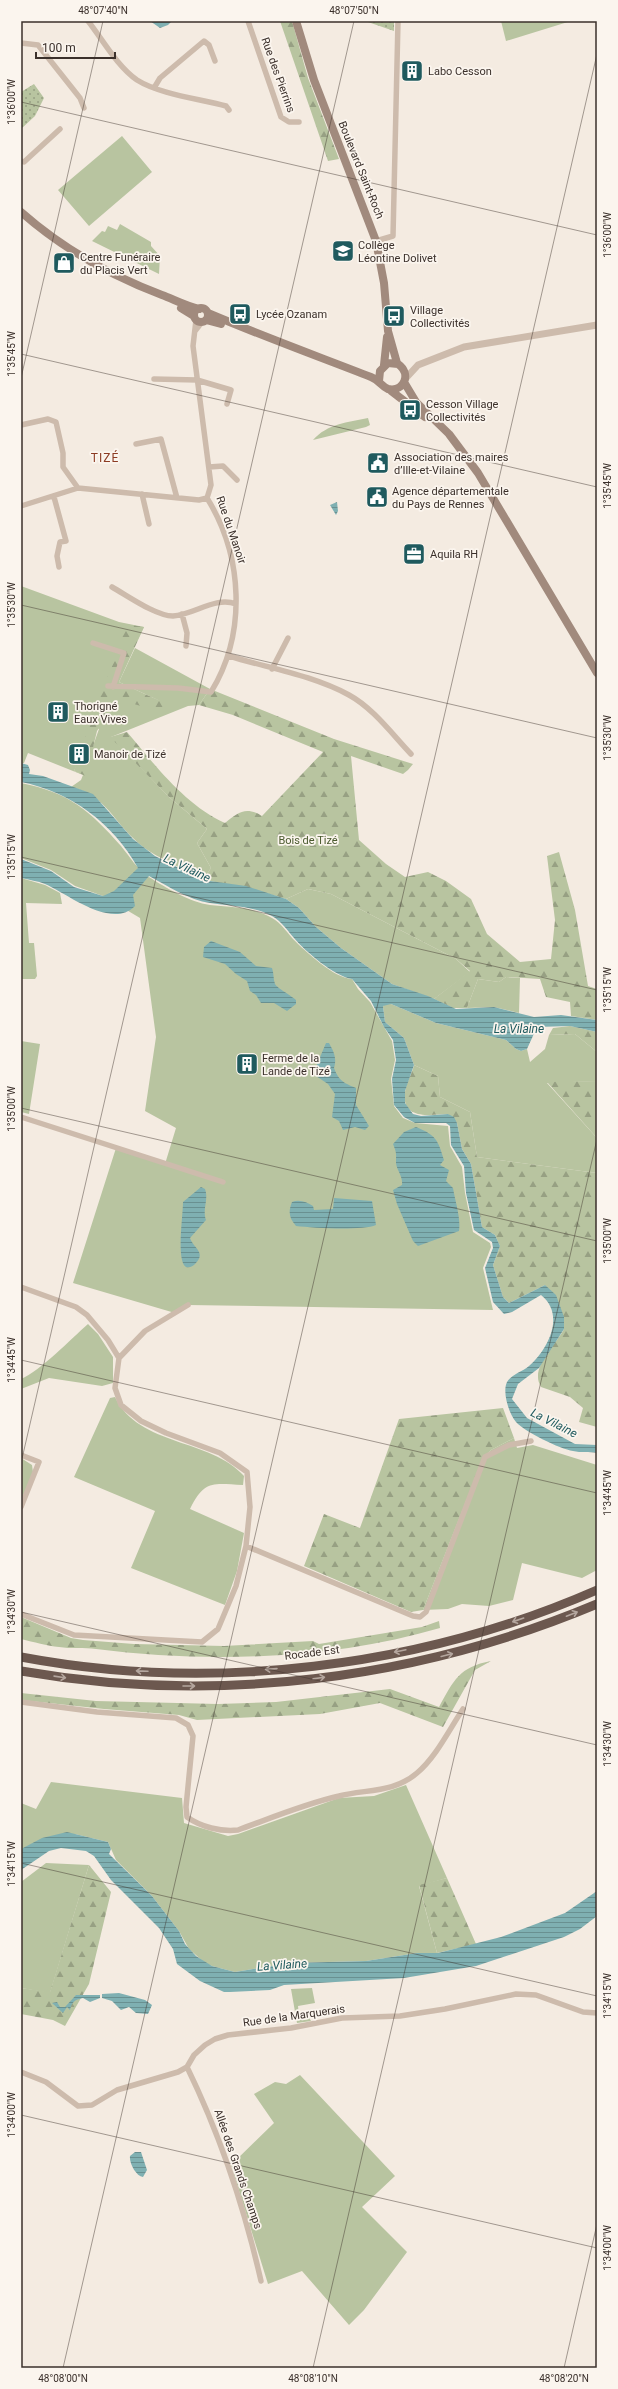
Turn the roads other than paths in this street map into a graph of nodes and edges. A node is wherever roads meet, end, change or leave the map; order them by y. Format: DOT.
graph roads {
  1 [pos="88,21"];
  2 [pos="248,21"];
  3 [pos="296,21"];
  4 [pos="398,21"];
  5 [pos="21,43"];
  6 [pos="215,61"];
  7 [pos="154,88"];
  8 [pos="84,108"];
  9 [pos="229,110"];
  10 [pos="299,122"];
  11 [pos="60,129"];
  12 [pos="21,161"];
  13 [pos="21,212"];
  14 [pos="376,241"];
  15 [pos="201,317"];
  16 [pos="597,324"];
  17 [pos="388,331"];
  18 [pos="398,364"];
  19 [pos="418,365"];
  20 [pos="382,367"];
  21 [pos="354,370"];
  22 [pos="154,378"];
  23 [pos="197,380"];
  24 [pos="405,380"];
  25 [pos="379,381"];
  26 [pos="390,390"];
  27 [pos="227,404"];
  28 [pos="21,425"];
  29 [pos="136,444"];
  30 [pos="468,458"];
  31 [pos="208,466"];
  32 [pos="237,480"];
  33 [pos="78,488"];
  34 [pos="142,494"];
  35 [pos="54,497"];
  36 [pos="176,498"];
  37 [pos="207,498"];
  38 [pos="21,506"];
  39 [pos="149,524"];
  40 [pos="59,568"];
  41 [pos="112,587"];
  42 [pos="236,604"];
  43 [pos="182,614"];
  44 [pos="288,638"];
  45 [pos="93,644"];
  46 [pos="186,646"];
  47 [pos="229,656"];
  48 [pos="272,669"];
  49 [pos="597,673"];
  50 [pos="411,754"];
  51 [pos="21,1117"];
  52 [pos="223,1182"];
  53 [pos="21,1287"];
  54 [pos="188,1305"];
  55 [pos="119,1358"];
  56 [pos="531,1441"];
  57 [pos="21,1454"];
  58 [pos="21,1507"];
  59 [pos="246,1546"];
  60 [pos="597,1585"];
  61 [pos="597,1590"];
  62 [pos="597,1604"];
  63 [pos="543,1611"];
  64 [pos="21,1614"];
  65 [pos="21,1657"];
  66 [pos="21,1671"];
  67 [pos="21,1702"];
  68 [pos="463,1709"];
  69 [pos="597,2013"];
  70 [pos="187,2067"];
  71 [pos="21,2072"];
  72 [pos="260,2280"];
  1 -- 7 [label="street"];
  2 -- 10 [label="street, Rue des Pierrins"];
  3 -- 14 [label="main road, Boulevard Saint-Roch"];
  4 -- 14 [label="street"];
  5 -- 8 [label="street"];
  6 -- 7 [label="street"];
  7 -- 9 [label="street"];
  11 -- 12 [label="street"];
  13 -- 15 [label="main road"];
  14 -- 17 [label="main road, Boulevard Saint-Roch"];
  15 -- 21 [label="main road"];
  15 -- 23 [label="street, Rue du Manoir"];
  16 -- 19 [label="street"];
  17 -- 18 [label="main road, Boulevard Saint-Roch"];
  17 -- 20 [label="main road, Boulevard Saint-Roch"];
  18 -- 19 [label="street"];
  18 -- 20 [label="main road"];
  18 -- 24 [label="main road"];
  19 -- 24 [label="street"];
  20 -- 21 [label="main road"];
  20 -- 25 [label="main road"];
  21 -- 25 [label="main road"];
  22 -- 23 [label="street"];
  23 -- 27 [label="street"];
  23 -- 31 [label="street, Rue du Manoir"];
  24 -- 26 [label="main road"];
  24 -- 30 [label="main road"];
  25 -- 26 [label="main road"];
  26 -- 30 [label="main road"];
  28 -- 33 [label="street"];
  29 -- 36 [label="street"];
  30 -- 49 [label="main road"];
  31 -- 32 [label="street"];
  31 -- 37 [label="street, Rue du Manoir"];
  33 -- 34 [label="street"];
  33 -- 35 [label="street"];
  34 -- 36 [label="street"];
  34 -- 39 [label="street"];
  35 -- 38 [label="street"];
  35 -- 40 [label="street"];
  36 -- 37 [label="street"];
  37 -- 42 [label="street, Rue du Manoir"];
  41 -- 43 [label="street"];
  42 -- 43 [label="street"];
  42 -- 47 [label="street, Rue du Manoir"];
  43 -- 46 [label="street"];
  44 -- 48 [label="street"];
  45 -- 47 [label="street, Rue du Manoir"];
  47 -- 48 [label="street"];
  48 -- 50 [label="street"];
  51 -- 52 [label="street"];
  53 -- 55 [label="street"];
  54 -- 55 [label="street"];
  55 -- 59 [label="street"];
  56 -- 59 [label="street"];
  57 -- 58 [label="street"];
  59 -- 64 [label="street"];
  60 -- 63 [label="highway"];
  61 -- 63 [label="highway, Rocade Est"];
  66 -- 62 [label="highway, one-way"];
  63 -- 65 [label="highway, Rocade Est, one-way"];
  67 -- 68 [label="street"];
  69 -- 70 [label="street, Rue de la Marquerais"];
  70 -- 71 [label="street"];
  70 -- 72 [label="street, Allée des Grands Champs"];
}
